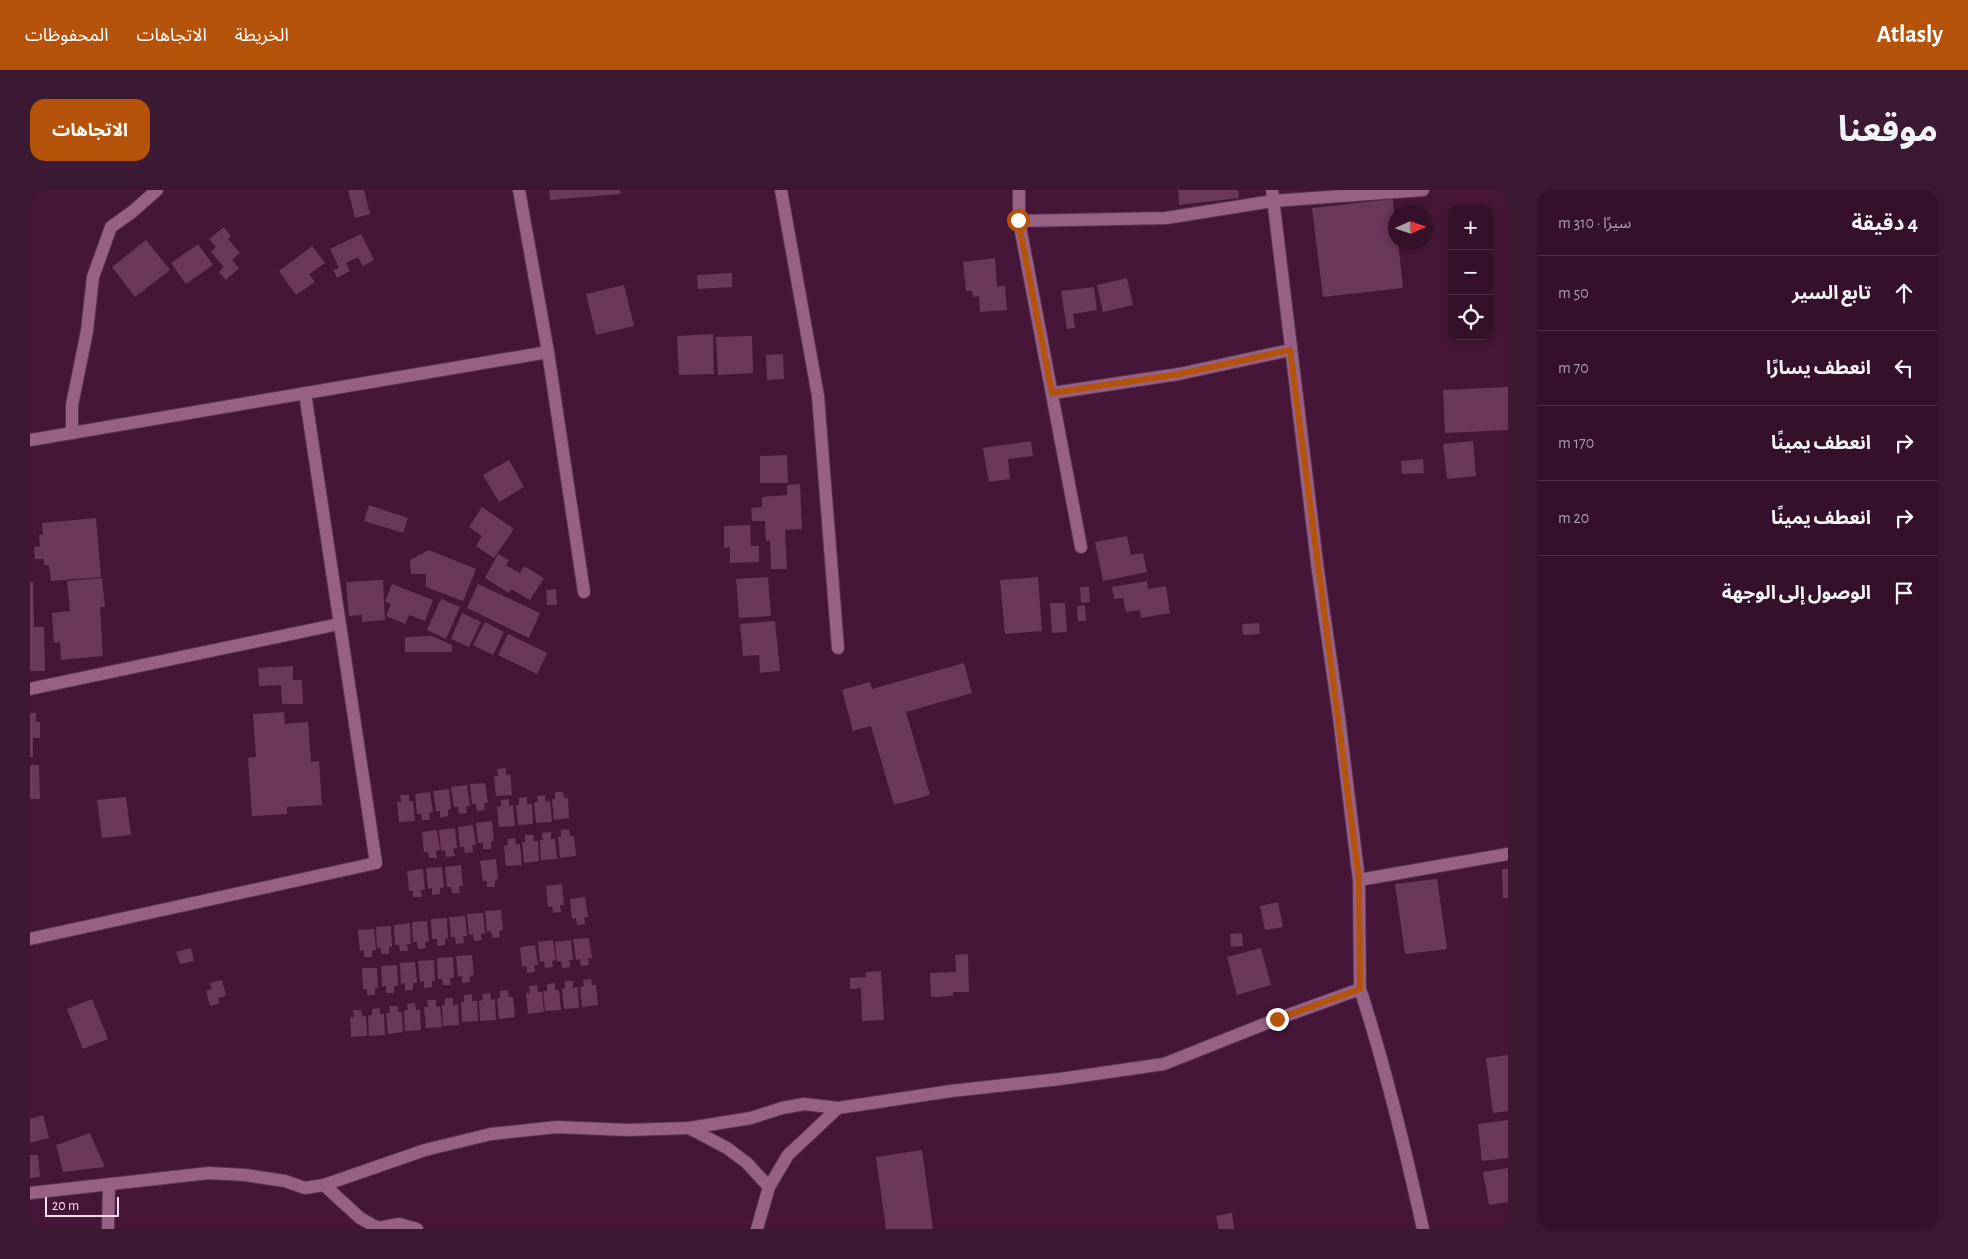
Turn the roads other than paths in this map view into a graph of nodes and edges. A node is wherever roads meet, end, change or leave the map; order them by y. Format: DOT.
graph roads {
  1 [pos="157,190"];
  2 [pos="519,190"];
  3 [pos="781,190"];
  4 [pos="1018,190"];
  5 [pos="1423,190"];
  6 [pos="1272,196"];
  7 [pos="1018,220"];
  8 [pos="1290,350"];
  9 [pos="548,352"];
  10 [pos="305,393"];
  11 [pos="1052,393"];
  12 [pos="72,433"];
  13 [pos="30,440"];
  14 [pos="1081,547"];
  15 [pos="584,592"];
  16 [pos="339,624"];
  17 [pos="838,648"];
  18 [pos="30,689"];
  19 [pos="1508,854"];
  20 [pos="1359,880"];
  21 [pos="30,939"];
  22 [pos="1360,989"];
  23 [pos="838,1108"];
  24 [pos="689,1128"];
  25 [pos="109,1184"];
  26 [pos="324,1185"];
  27 [pos="769,1187"];
  28 [pos="30,1193"];
  29 [pos="108,1229"];
  30 [pos="418,1229"];
  31 [pos="757,1229"];
  32 [pos="1423,1229"];
  1 -- 12 [label="street"];
  2 -- 9 [label="street"];
  3 -- 17 [label="street"];
  4 -- 7 [label="street"];
  5 -- 6 [label="street"];
  6 -- 7 [label="street"];
  6 -- 8 [label="street"];
  7 -- 11 [label="street"];
  8 -- 11 [label="street"];
  8 -- 20 [label="street"];
  9 -- 10 [label="street"];
  9 -- 15 [label="street"];
  10 -- 12 [label="street"];
  10 -- 16 [label="street"];
  11 -- 14 [label="street"];
  12 -- 13 [label="street"];
  16 -- 18 [label="street"];
  16 -- 21 [label="street"];
  19 -- 20 [label="street"];
  20 -- 22 [label="street"];
  22 -- 23 [label="street"];
  22 -- 32 [label="street"];
  23 -- 24 [label="street"];
  23 -- 27 [label="street"];
  24 -- 26 [label="street"];
  24 -- 27 [label="street"];
  25 -- 26 [label="street"];
  25 -- 28 [label="street"];
  25 -- 29 [label="street"];
  26 -- 30 [label="street"];
  27 -- 31 [label="street"];
}
